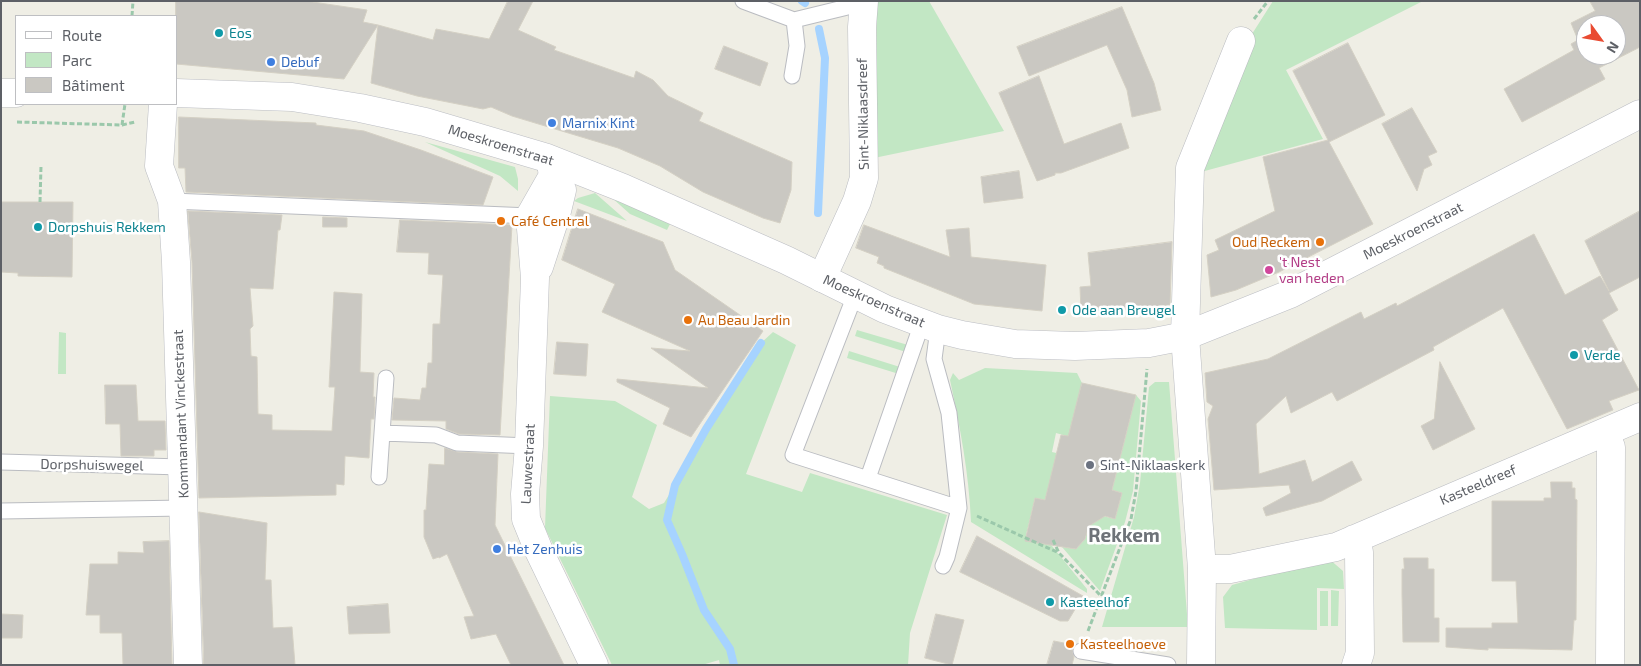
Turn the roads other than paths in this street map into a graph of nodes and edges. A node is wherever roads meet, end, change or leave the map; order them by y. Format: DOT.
graph roads {
  1 [pos="743,1"];
  2 [pos="864,2"];
  3 [pos="794,20"];
  4 [pos="1241,41"];
  5 [pos="792,76"];
  6 [pos="1,93"];
  7 [pos="15,93"];
  8 [pos="178,102"];
  9 [pos="167,105"];
  10 [pos="1640,114"];
  11 [pos="551,166"];
  12 [pos="172,202"];
  13 [pos="530,216"];
  14 [pos="535,278"];
  15 [pos="822,278"];
  16 [pos="855,295"];
  17 [pos="930,326"];
  18 [pos="1185,342"];
  19 [pos="386,378"];
  20 [pos="1640,417"];
  21 [pos="382,433"];
  22 [pos="1603,433"];
  23 [pos="528,446"];
  24 [pos="1,462"];
  25 [pos="182,467"];
  26 [pos="379,477"];
  27 [pos="868,478"];
  28 [pos="184,508"];
  29 [pos="958,508"];
  30 [pos="1,511"];
  31 [pos="1354,539"];
  32 [pos="943,566"];
  33 [pos="1202,569"];
  34 [pos="1081,651"];
  35 [pos="188,665"];
  36 [pos="594,665"];
  37 [pos="1168,665"];
  38 [pos="1201,665"];
  39 [pos="1356,665"];
  40 [pos="1610,665"];
  1 -- 3 [label="lane"];
  2 -- 3 [label="lane"];
  2 -- 15 [label="street, Sint-Niklaasdreef"];
  3 -- 5 [label="lane"];
  4 -- 18 [label="street"];
  6 -- 7 [label="street"];
  8 -- 11 [label="street, Moeskroenstraat"];
  9 -- 12 [label="street, Kommandant Vinckestraat"];
  10 -- 18 [label="street, Moeskroenstraat"];
  11 -- 13 [label="street"];
  11 -- 14 [label="street, Lauwestraat"];
  11 -- 15 [label="street, Moeskroenstraat"];
  12 -- 13 [label="lane"];
  12 -- 25 [label="street, Kommandant Vinckestraat"];
  13 -- 14 [label="street, Lauwestraat"];
  14 -- 23 [label="street, Lauwestraat"];
  15 -- 16 [label="street, Moeskroenstraat"];
  16 -- 17 [label="street, Moeskroenstraat"];
  16 -- 27 [label="lane"];
  17 -- 18 [label="street, Moeskroenstraat"];
  17 -- 27 [label="lane"];
  17 -- 29 [label="lane"];
  18 -- 33 [label="street"];
  19 -- 21 [label="lane"];
  20 -- 22 [label="street, Kasteeldreef"];
  21 -- 23 [label="lane"];
  21 -- 26 [label="lane"];
  22 -- 31 [label="street, Kasteeldreef"];
  22 -- 40 [label="street"];
  23 -- 36 [label="street, Lauwestraat"];
  24 -- 25 [label="lane, Dorpshuiswegel"];
  25 -- 28 [label="street, Kommandant Vinckestraat"];
  27 -- 29 [label="lane"];
  28 -- 30 [label="lane"];
  28 -- 35 [label="street, Kommandant Vinckestraat"];
  29 -- 32 [label="lane"];
  31 -- 33 [label="street, Kasteeldreef"];
  31 -- 39 [label="street"];
  33 -- 38 [label="street"];
  34 -- 37 [label="lane"];
}
